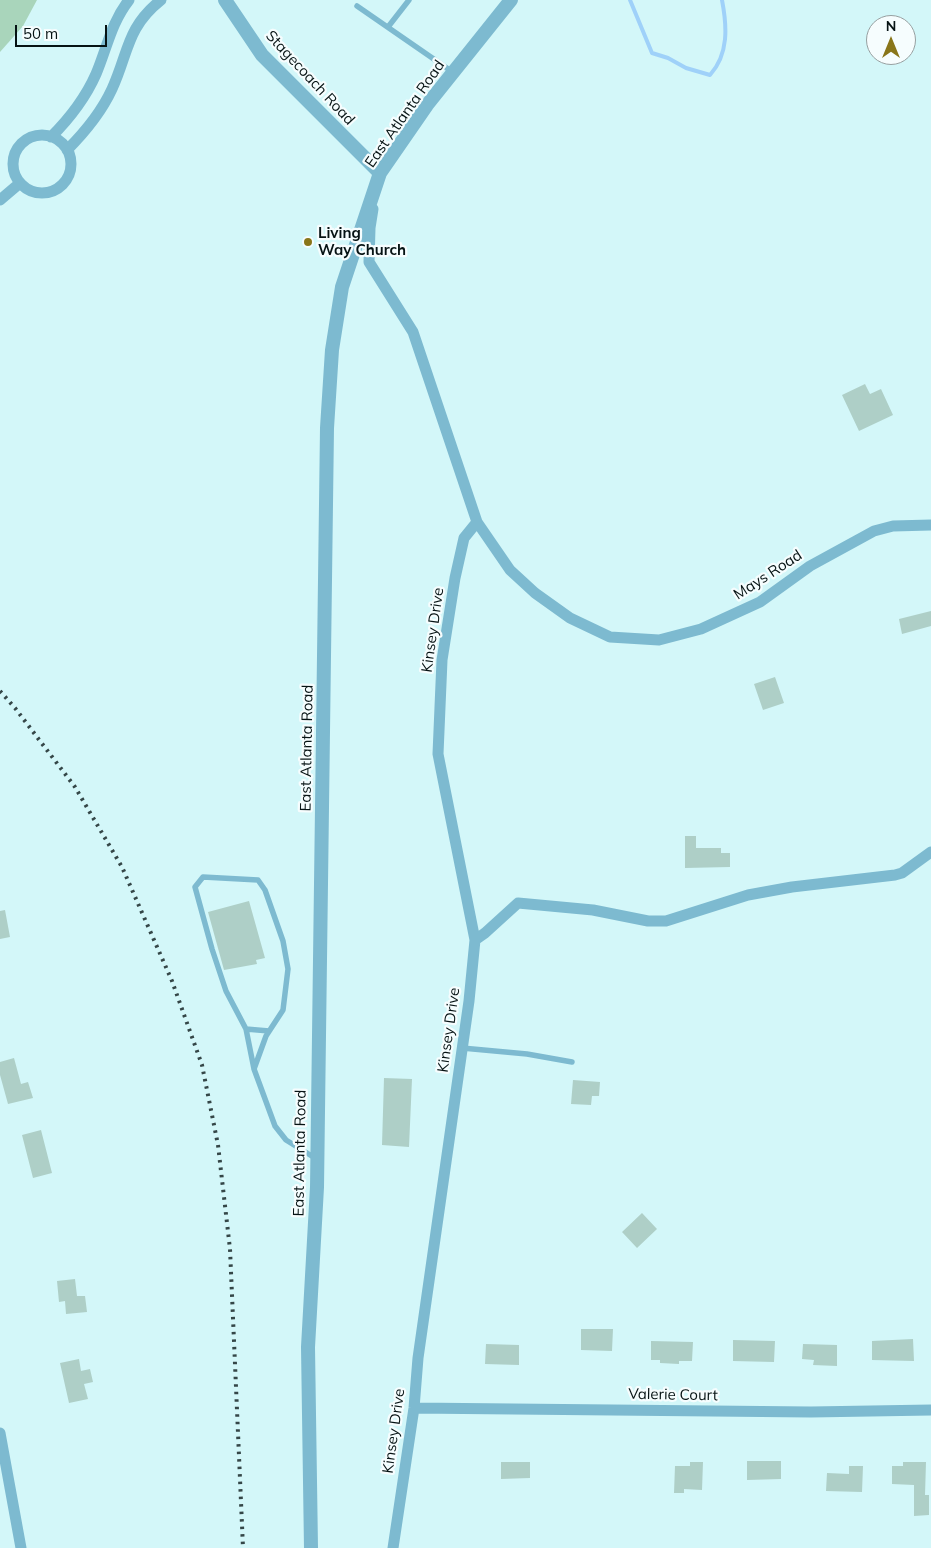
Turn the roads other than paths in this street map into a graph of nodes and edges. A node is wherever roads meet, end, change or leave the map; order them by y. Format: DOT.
graph roads {
  1 [pos="129,0"];
  2 [pos="161,0"];
  3 [pos="225,0"];
  4 [pos="408,0"];
  5 [pos="511,0"];
  6 [pos="357,6"];
  7 [pos="388,27"];
  8 [pos="454,72"];
  9 [pos="51,137"];
  10 [pos="67,150"];
  11 [pos="380,173"];
  12 [pos="20,183"];
  13 [pos="0,200"];
  14 [pos="477,522"];
  15 [pos="931,525"];
  16 [pos="931,852"];
  17 [pos="475,940"];
  18 [pos="246,1028"];
  19 [pos="270,1031"];
  20 [pos="462,1048"];
  21 [pos="572,1062"];
  22 [pos="254,1069"];
  23 [pos="317,1160"];
  24 [pos="414,1408"];
  25 [pos="931,1410"];
  26 [pos="0,1434"];
  27 [pos="21,1548"];
  28 [pos="311,1548"];
  29 [pos="393,1548"];
  1 -- 9 [label="street"];
  2 -- 10 [label="street"];
  3 -- 11 [label="street, Stagecoach Road"];
  4 -- 7 [label="lane"];
  5 -- 8 [label="street, East Atlanta Road"];
  6 -- 7 [label="lane"];
  7 -- 8 [label="lane"];
  8 -- 11 [label="street, East Atlanta Road"];
  9 -- 10 [label="street"];
  9 -- 12 [label="street"];
  10 -- 12 [label="street"];
  11 -- 14 [label="street, Mays Road"];
  11 -- 23 [label="street, East Atlanta Road"];
  12 -- 13 [label="street"];
  14 -- 15 [label="street, Mays Road"];
  14 -- 17 [label="street, Kinsey Drive"];
  16 -- 17 [label="street"];
  17 -- 20 [label="street, Kinsey Drive"];
  18 -- 19 [label="lane"];
  18 -- 19 [label="lane"];
  18 -- 22 [label="lane"];
  19 -- 22 [label="lane"];
  20 -- 21 [label="lane"];
  20 -- 24 [label="street, Kinsey Drive"];
  22 -- 23 [label="lane"];
  23 -- 28 [label="street, East Atlanta Road"];
  24 -- 25 [label="street, Valerie Court"];
  24 -- 29 [label="street, Kinsey Drive"];
  26 -- 27 [label="street"];
}
